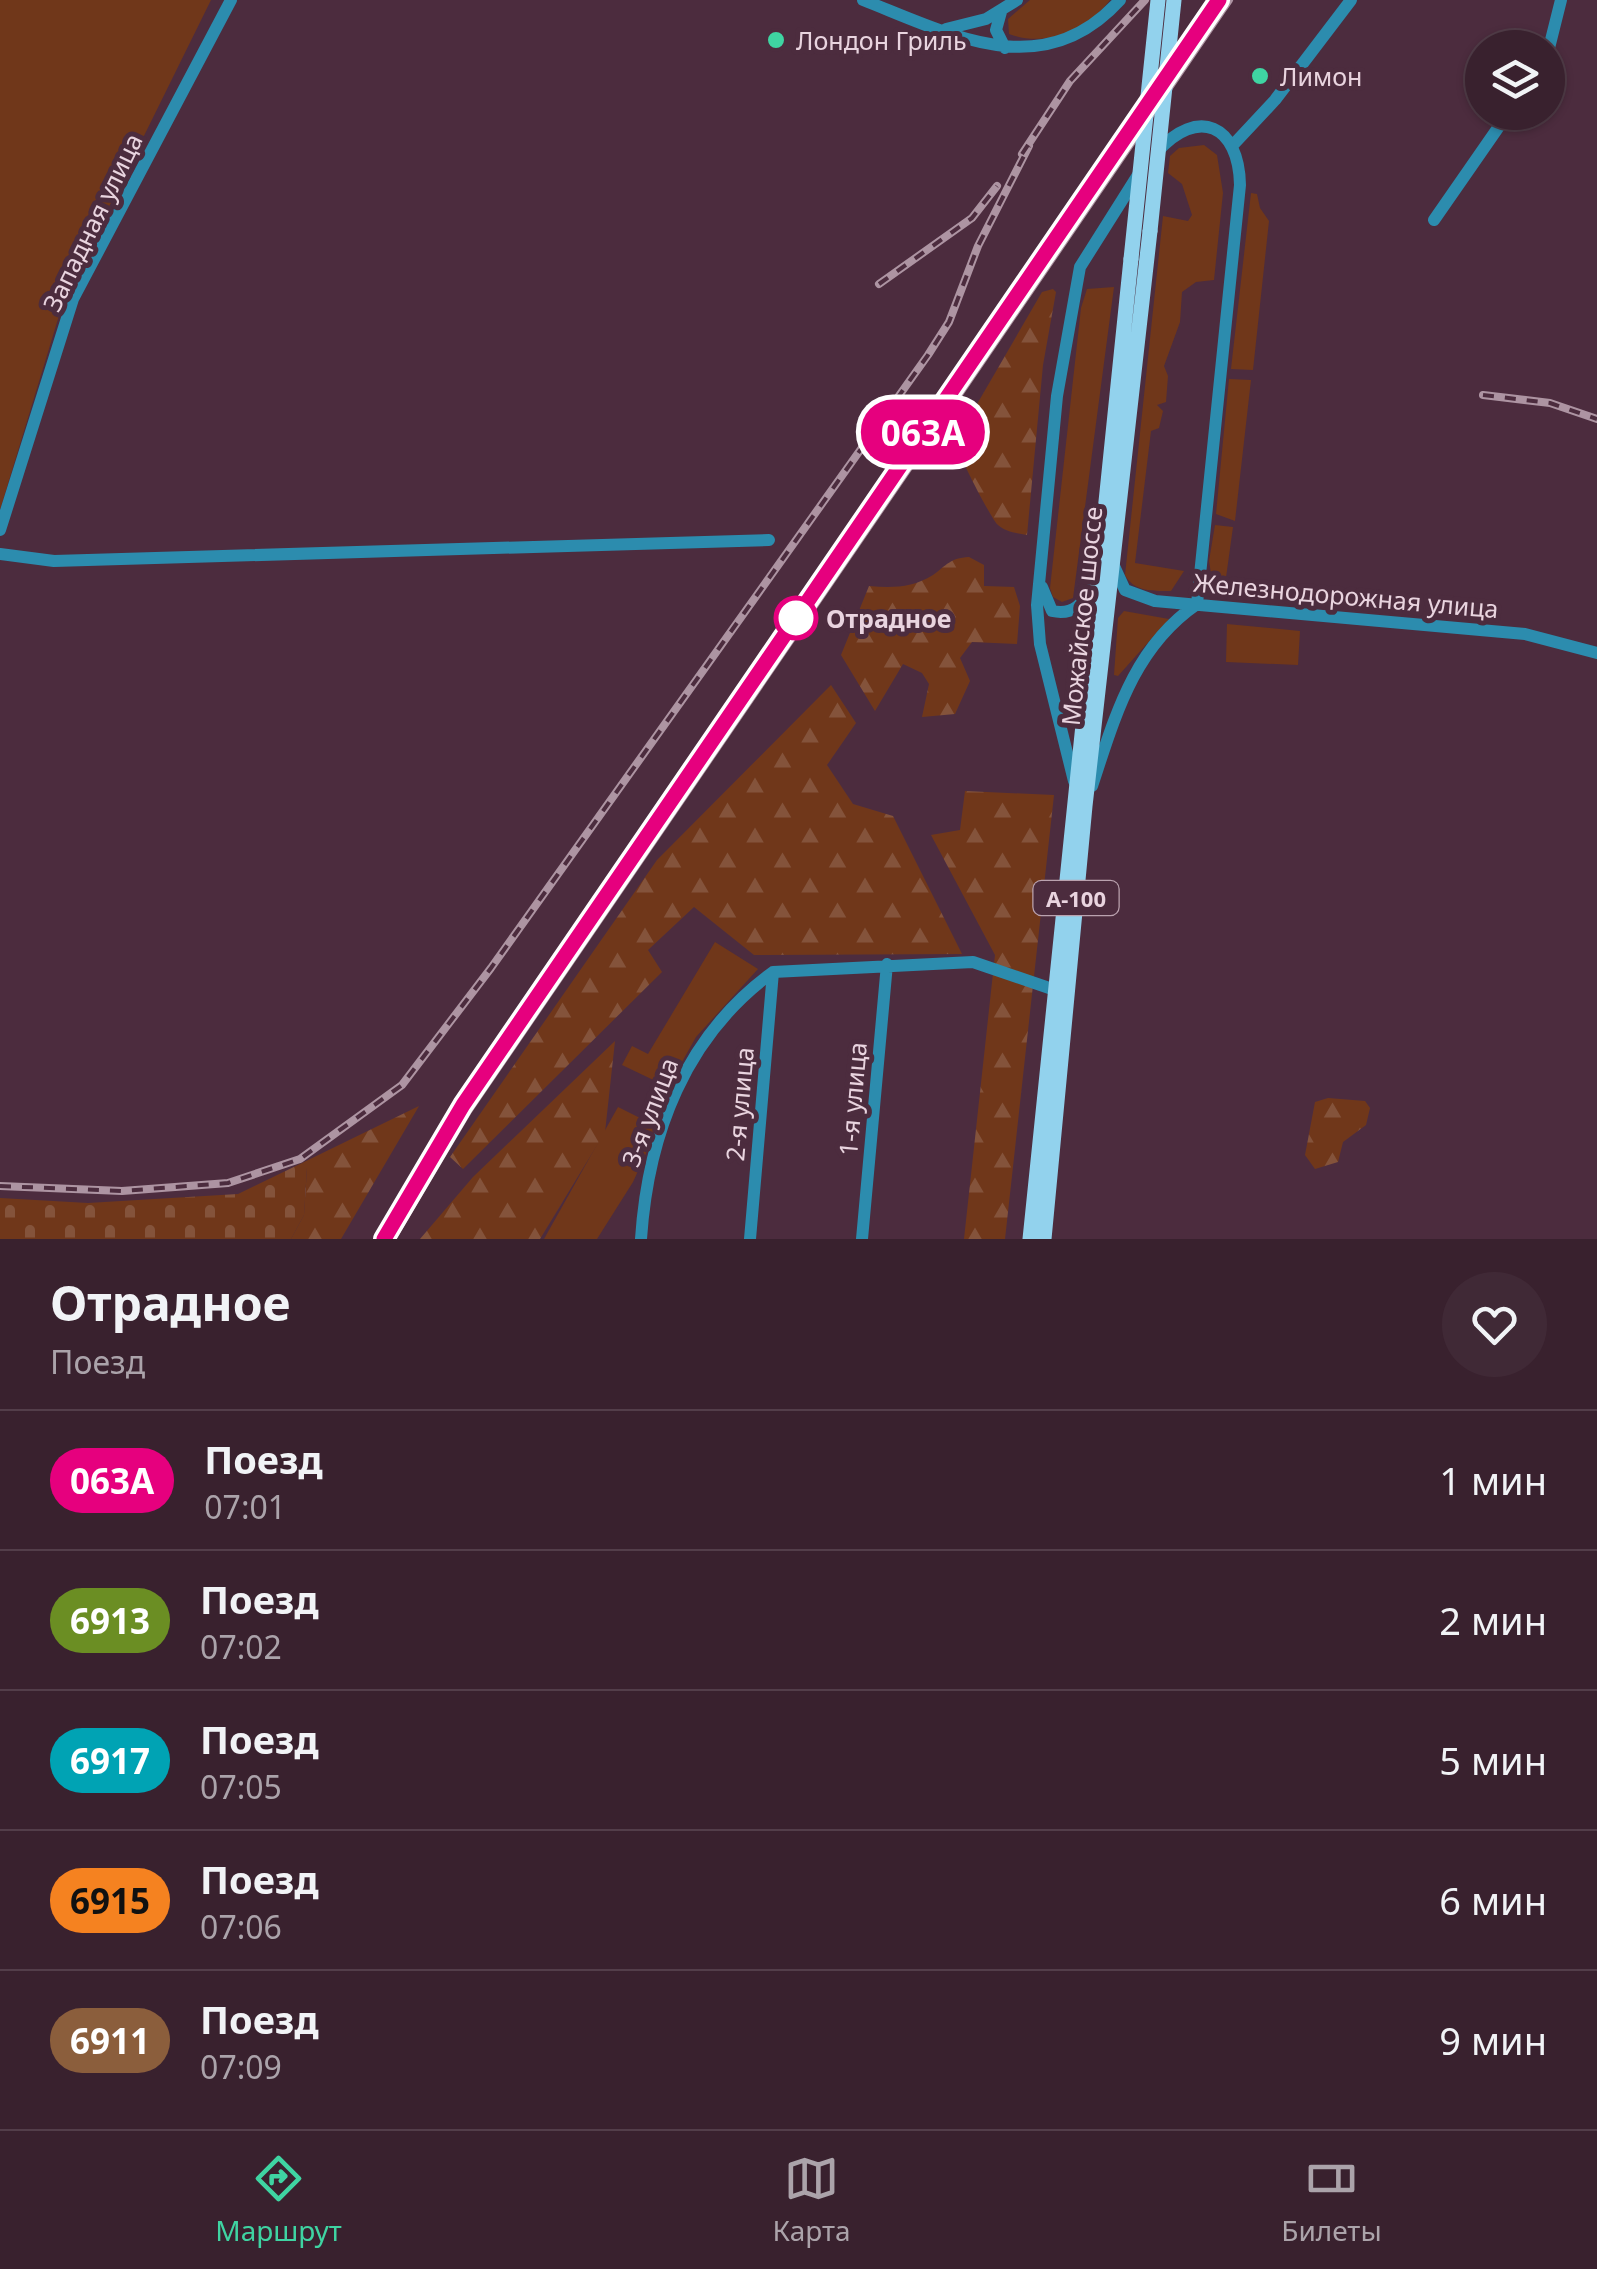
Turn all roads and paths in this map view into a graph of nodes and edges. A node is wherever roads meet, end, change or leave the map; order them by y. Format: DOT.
graph roads {
  1 [pos="231,0"];
  2 [pos="863,0"];
  3 [pos="1017,0"];
  4 [pos="1158,0"];
  5 [pos="1174,0"];
  6 [pos="1351,0"];
  7 [pos="1561,0"];
  8 [pos="1118,1"];
  9 [pos="1001,12"];
  10 [pos="946,29"];
  11 [pos="1554,30"];
  12 [pos="1005,48"];
  13 [pos="1496,130"];
  14 [pos="1233,145"];
  15 [pos="1434,220"];
  16 [pos="0,530"];
  17 [pos="770,540"];
  18 [pos="0,554"];
  19 [pos="1112,558"];
  20 [pos="1040,574"];
  21 [pos="1095,584"];
  22 [pos="1197,604"];
  23 [pos="1597,654"];
  24 [pos="1075,788"];
  25 [pos="1085,806"];
  26 [pos="887,964"];
  27 [pos="772,972"];
  28 [pos="1055,990"];
  29 [pos="640,1239"];
  30 [pos="750,1239"];
  31 [pos="862,1239"];
  32 [pos="1030,1239"];
  33 [pos="1044,1239"];
  1 -- 16 [label="street, Западная улица"];
  2 -- 10 [label="street"];
  3 -- 9 [label="street"];
  4 -- 21 [label="main road, Можайское шоссе / А-100, bridge"];
  5 -- 19 [label="main road, Можайское шоссе / А-100, bridge"];
  6 -- 14 [label="street"];
  7 -- 11 [label="street"];
  8 -- 12 [label="street"];
  9 -- 10 [label="street"];
  9 -- 12 [label="street"];
  10 -- 12 [label="street"];
  13 -- 15 [label="street"];
  14 -- 20 [label="street"];
  14 -- 22 [label="street"];
  17 -- 18 [label="street"];
  19 -- 22 [label="street, Железнодорожная улица"];
  19 -- 25 [label="main road, Можайское шоссе / А-100"];
  20 -- 21 [label="street"];
  20 -- 24 [label="street"];
  21 -- 24 [label="main road, Можайское шоссе / А-100"];
  22 -- 23 [label="street, Железнодорожная улица"];
  22 -- 25 [label="street"];
  24 -- 28 [label="main road, Можайское шоссе / А-100"];
  25 -- 33 [label="main road, Можайское шоссе / А-100"];
  26 -- 27 [label="street"];
  26 -- 28 [label="street"];
  26 -- 31 [label="street, 1-я улица"];
  27 -- 29 [label="street, 3-я улица"];
  27 -- 30 [label="street, 2-я улица"];
  28 -- 32 [label="main road, Можайское шоссе / А-100"];
}
